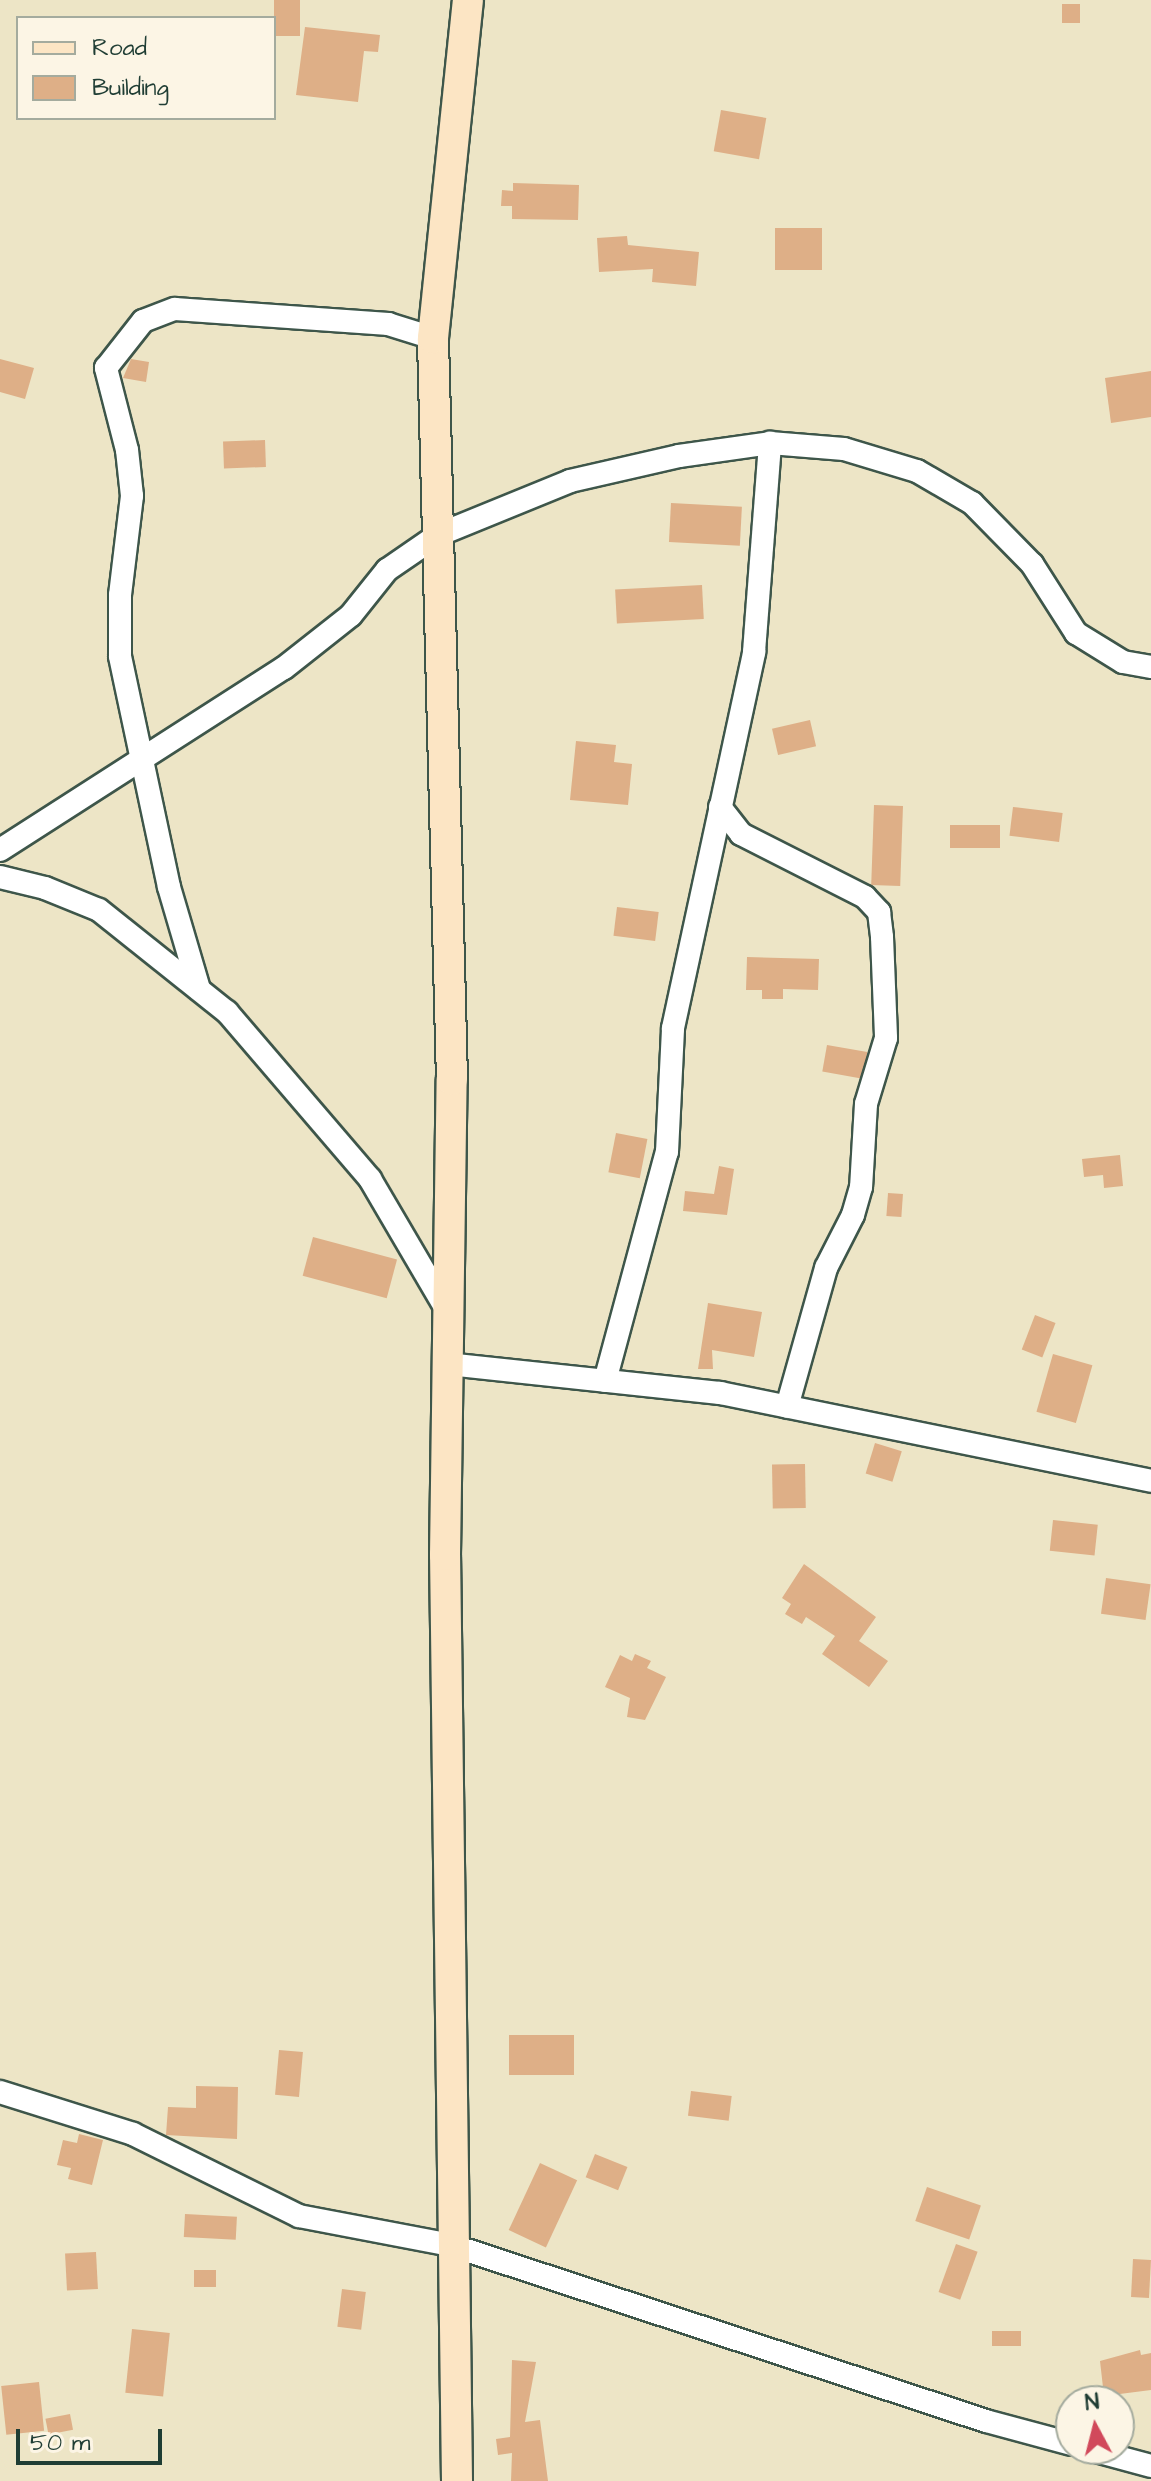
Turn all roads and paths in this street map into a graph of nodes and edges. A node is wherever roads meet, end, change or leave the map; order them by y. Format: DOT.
graph roads {
  1 [pos="468,0"];
  2 [pos="433,338"];
  3 [pos="770,443"];
  4 [pos="438,535"];
  5 [pos="1151,667"];
  6 [pos="139,757"];
  7 [pos="720,807"];
  8 [pos="0,850"];
  9 [pos="0,877"];
  10 [pos="199,989"];
  11 [pos="448,1312"];
  12 [pos="448,1364"];
  13 [pos="605,1381"];
  14 [pos="787,1407"];
  15 [pos="1151,1481"];
  16 [pos="0,2092"];
  17 [pos="451,2245"];
  18 [pos="1055,2439"];
  19 [pos="457,2481"];
  1 -- 2 [label="main road"];
  2 -- 4 [label="main road"];
  2 -- 6 [label="street"];
  3 -- 4 [label="street"];
  3 -- 5 [label="street"];
  3 -- 7 [label="street"];
  4 -- 6 [label="street"];
  4 -- 11 [label="main road"];
  6 -- 8 [label="street"];
  6 -- 10 [label="street"];
  7 -- 13 [label="street"];
  7 -- 14 [label="street"];
  9 -- 10 [label="street"];
  10 -- 11 [label="street"];
  11 -- 12 [label="main road"];
  12 -- 13 [label="street"];
  12 -- 17 [label="main road"];
  13 -- 14 [label="street"];
  14 -- 15 [label="street"];
  16 -- 17 [label="street"];
  17 -- 18 [label="street"];
  17 -- 19 [label="main road"];
}
